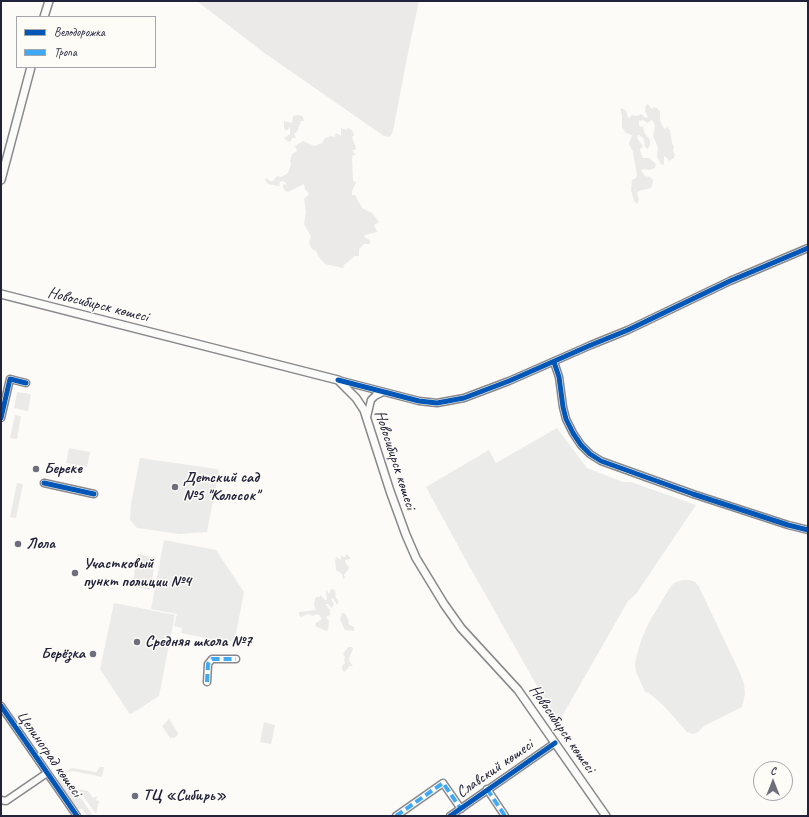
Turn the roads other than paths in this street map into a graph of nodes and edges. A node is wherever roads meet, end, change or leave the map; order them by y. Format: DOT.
graph roads {
  1 [pos="49,1"];
  2 [pos="44,16"];
  3 [pos="31,68"];
  4 [pos="1,180"];
  5 [pos="808,248"];
  6 [pos="1,294"];
  7 [pos="554,362"];
  8 [pos="338,380"];
  9 [pos="26,383"];
  10 [pos="383,392"];
  11 [pos="367,417"];
  12 [pos="1,418"];
  13 [pos="44,483"];
  14 [pos="94,494"];
  15 [pos="808,530"];
  16 [pos="236,659"];
  17 [pos="207,682"];
  18 [pos="1,706"];
  19 [pos="556,743"];
  20 [pos="47,773"];
  21 [pos="488,790"];
  22 [pos="1,800"];
  23 [pos="461,808"];
  24 [pos="76,816"];
  25 [pos="396,816"];
  26 [pos="450,816"];
  27 [pos="505,816"];
  28 [pos="606,816"];
  1 -- 2 [label="main road"];
  3 -- 4 [label="main road"];
  5 -- 7 [label="street"];
  6 -- 8 [label="main road, Новосибирск көшесі"];
  7 -- 10 [label="street"];
  7 -- 15 [label="street"];
  8 -- 10 [label="street"];
  8 -- 11 [label="main road, Новосибирск көшесі"];
  9 -- 12 [label="street"];
  10 -- 11 [label="street"];
  11 -- 19 [label="main road, Новосибирск көшесі"];
  13 -- 14 [label="street"];
  16 -- 17 [label="street"];
  18 -- 20 [label="street, Целиноград көшесі"];
  19 -- 21 [label="street, Славский көшесі"];
  19 -- 28 [label="main road, Новосибирск көшесі"];
  20 -- 22 [label="street"];
  20 -- 24 [label="street, Целиноград көшесі"];
  21 -- 23 [label="street, Славский көшесі"];
  21 -- 27 [label="street"];
  23 -- 25 [label="street"];
  23 -- 26 [label="street, Славский көшесі"];
}
